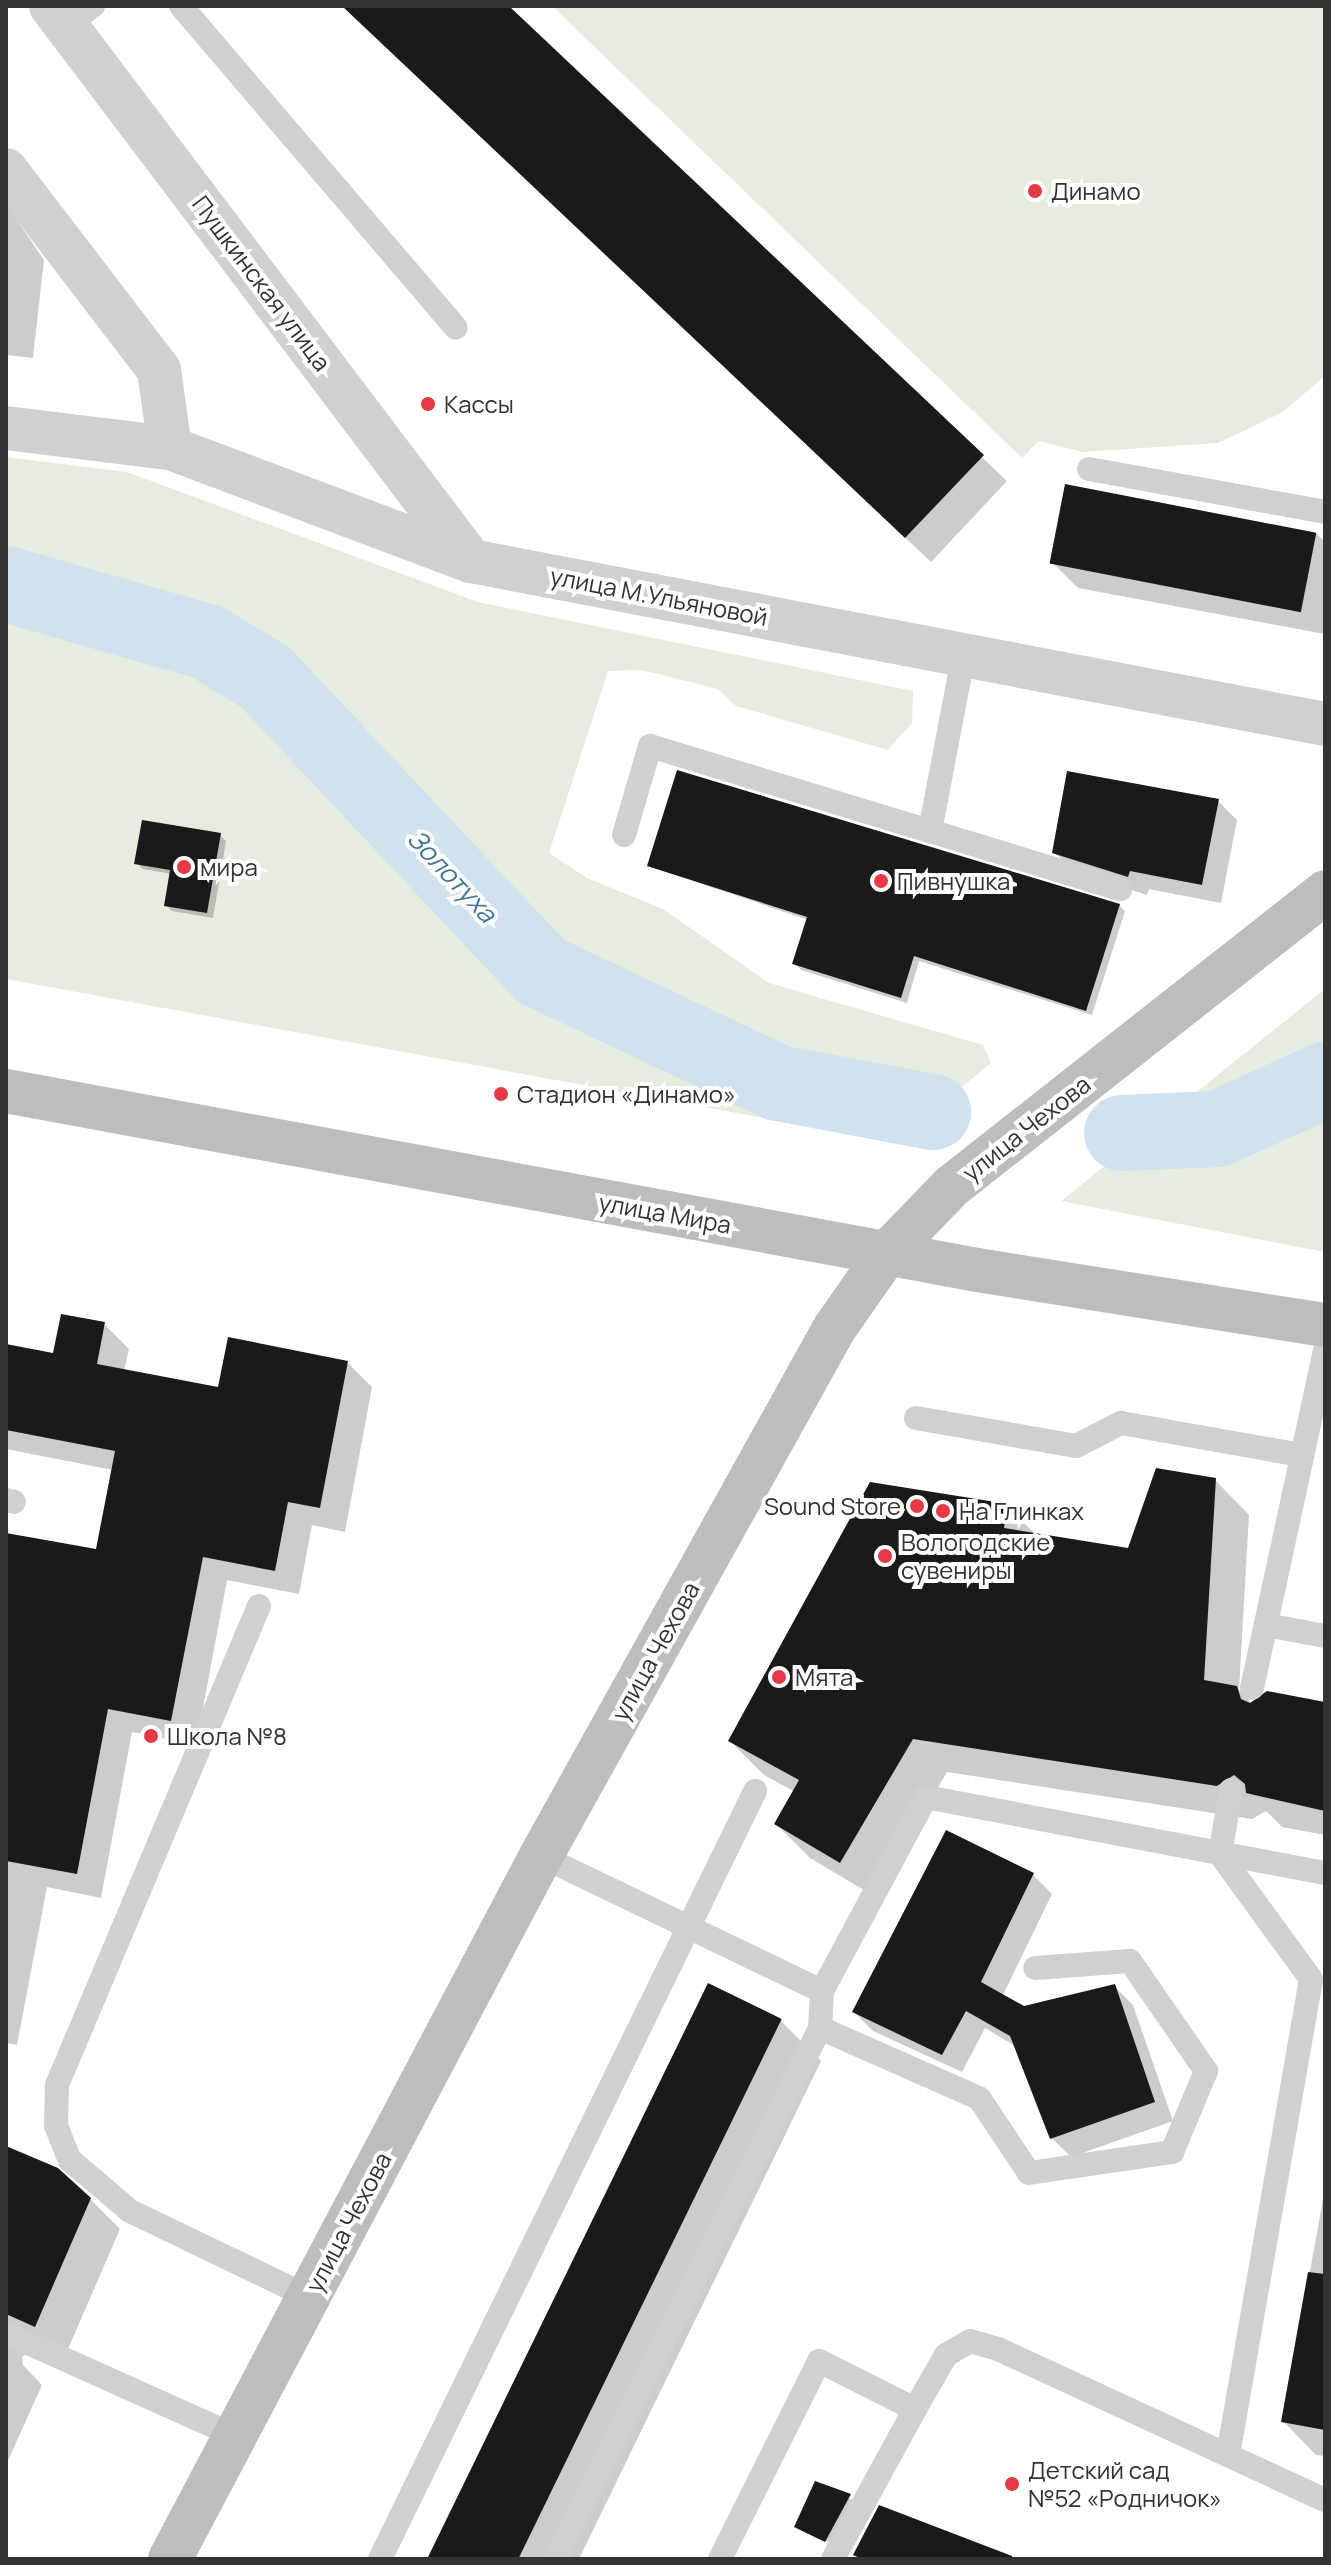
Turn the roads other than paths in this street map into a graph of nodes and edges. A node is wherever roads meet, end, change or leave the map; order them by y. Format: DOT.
graph roads {
  1 [pos="181,6"];
  2 [pos="70,13"];
  3 [pos="6,170"];
  4 [pos="456,328"];
  5 [pos="6,428"];
  6 [pos="170,448"];
  7 [pos="1089,469"];
  8 [pos="1325,512"];
  9 [pos="471,561"];
  10 [pos="964,653"];
  11 [pos="1325,724"];
  12 [pos="930,831"];
  13 [pos="624,835"];
  14 [pos="1120,889"];
  15 [pos="1325,892"];
  16 [pos="6,1091"];
  17 [pos="887,1253"];
  18 [pos="1325,1325"];
  19 [pos="1325,1351"];
  20 [pos="916,1418"];
  21 [pos="1300,1455"];
  22 [pos="259,1606"];
  23 [pos="1266,1625"];
  24 [pos="1325,1636"];
  25 [pos="1252,1688"];
  26 [pos="1231,1790"];
  27 [pos="755,1791"];
  28 [pos="1220,1854"];
  29 [pos="541,1856"];
  30 [pos="1325,1873"];
  31 [pos="690,1927"];
  32 [pos="1035,1968"];
  33 [pos="822,1991"];
  34 [pos="820,2028"];
  35 [pos="309,2297"];
  36 [pos="6,2333"];
  37 [pos="915,2409"];
  38 [pos="235,2436"];
  39 [pos="1228,2455"];
  40 [pos="1325,2500"];
  41 [pos="170,2559"];
  42 [pos="380,2559"];
  43 [pos="556,2559"];
  44 [pos="720,2559"];
  45 [pos="833,2559"];
  1 -- 4 [label="lane"];
  2 -- 9 [label="street, Пушкинская улица"];
  3 -- 6 [label="street"];
  5 -- 6 [label="street, улица М.Ульяновой"];
  6 -- 9 [label="street, улица М.Ульяновой"];
  7 -- 8 [label="lane"];
  9 -- 10 [label="street, улица М.Ульяновой"];
  10 -- 11 [label="street, улица М.Ульяновой"];
  10 -- 12 [label="lane"];
  12 -- 13 [label="lane"];
  12 -- 14 [label="lane"];
  15 -- 17 [label="street, улица Чехова"];
  16 -- 17 [label="street, улица Мира"];
  17 -- 18 [label="street, улица Мира"];
  17 -- 29 [label="street, улица Чехова"];
  19 -- 21 [label="lane"];
  20 -- 21 [label="lane"];
  21 -- 23 [label="lane"];
  22 -- 35 [label="lane"];
  23 -- 24 [label="lane"];
  23 -- 25 [label="lane"];
  26 -- 28 [label="lane"];
  27 -- 31 [label="lane"];
  28 -- 30 [label="lane"];
  28 -- 33 [label="lane"];
  28 -- 39 [label="lane"];
  29 -- 31 [label="lane"];
  29 -- 35 [label="street, улица Чехова"];
  31 -- 33 [label="lane"];
  31 -- 42 [label="lane"];
  32 -- 34 [label="lane"];
  33 -- 34 [label="lane"];
  34 -- 43 [label="lane"];
  35 -- 38 [label="street, улица Чехова"];
  36 -- 38 [label="lane"];
  37 -- 39 [label="lane"];
  37 -- 44 [label="lane"];
  37 -- 45 [label="lane"];
  38 -- 41 [label="street, улица Чехова"];
  39 -- 40 [label="lane"];
}
